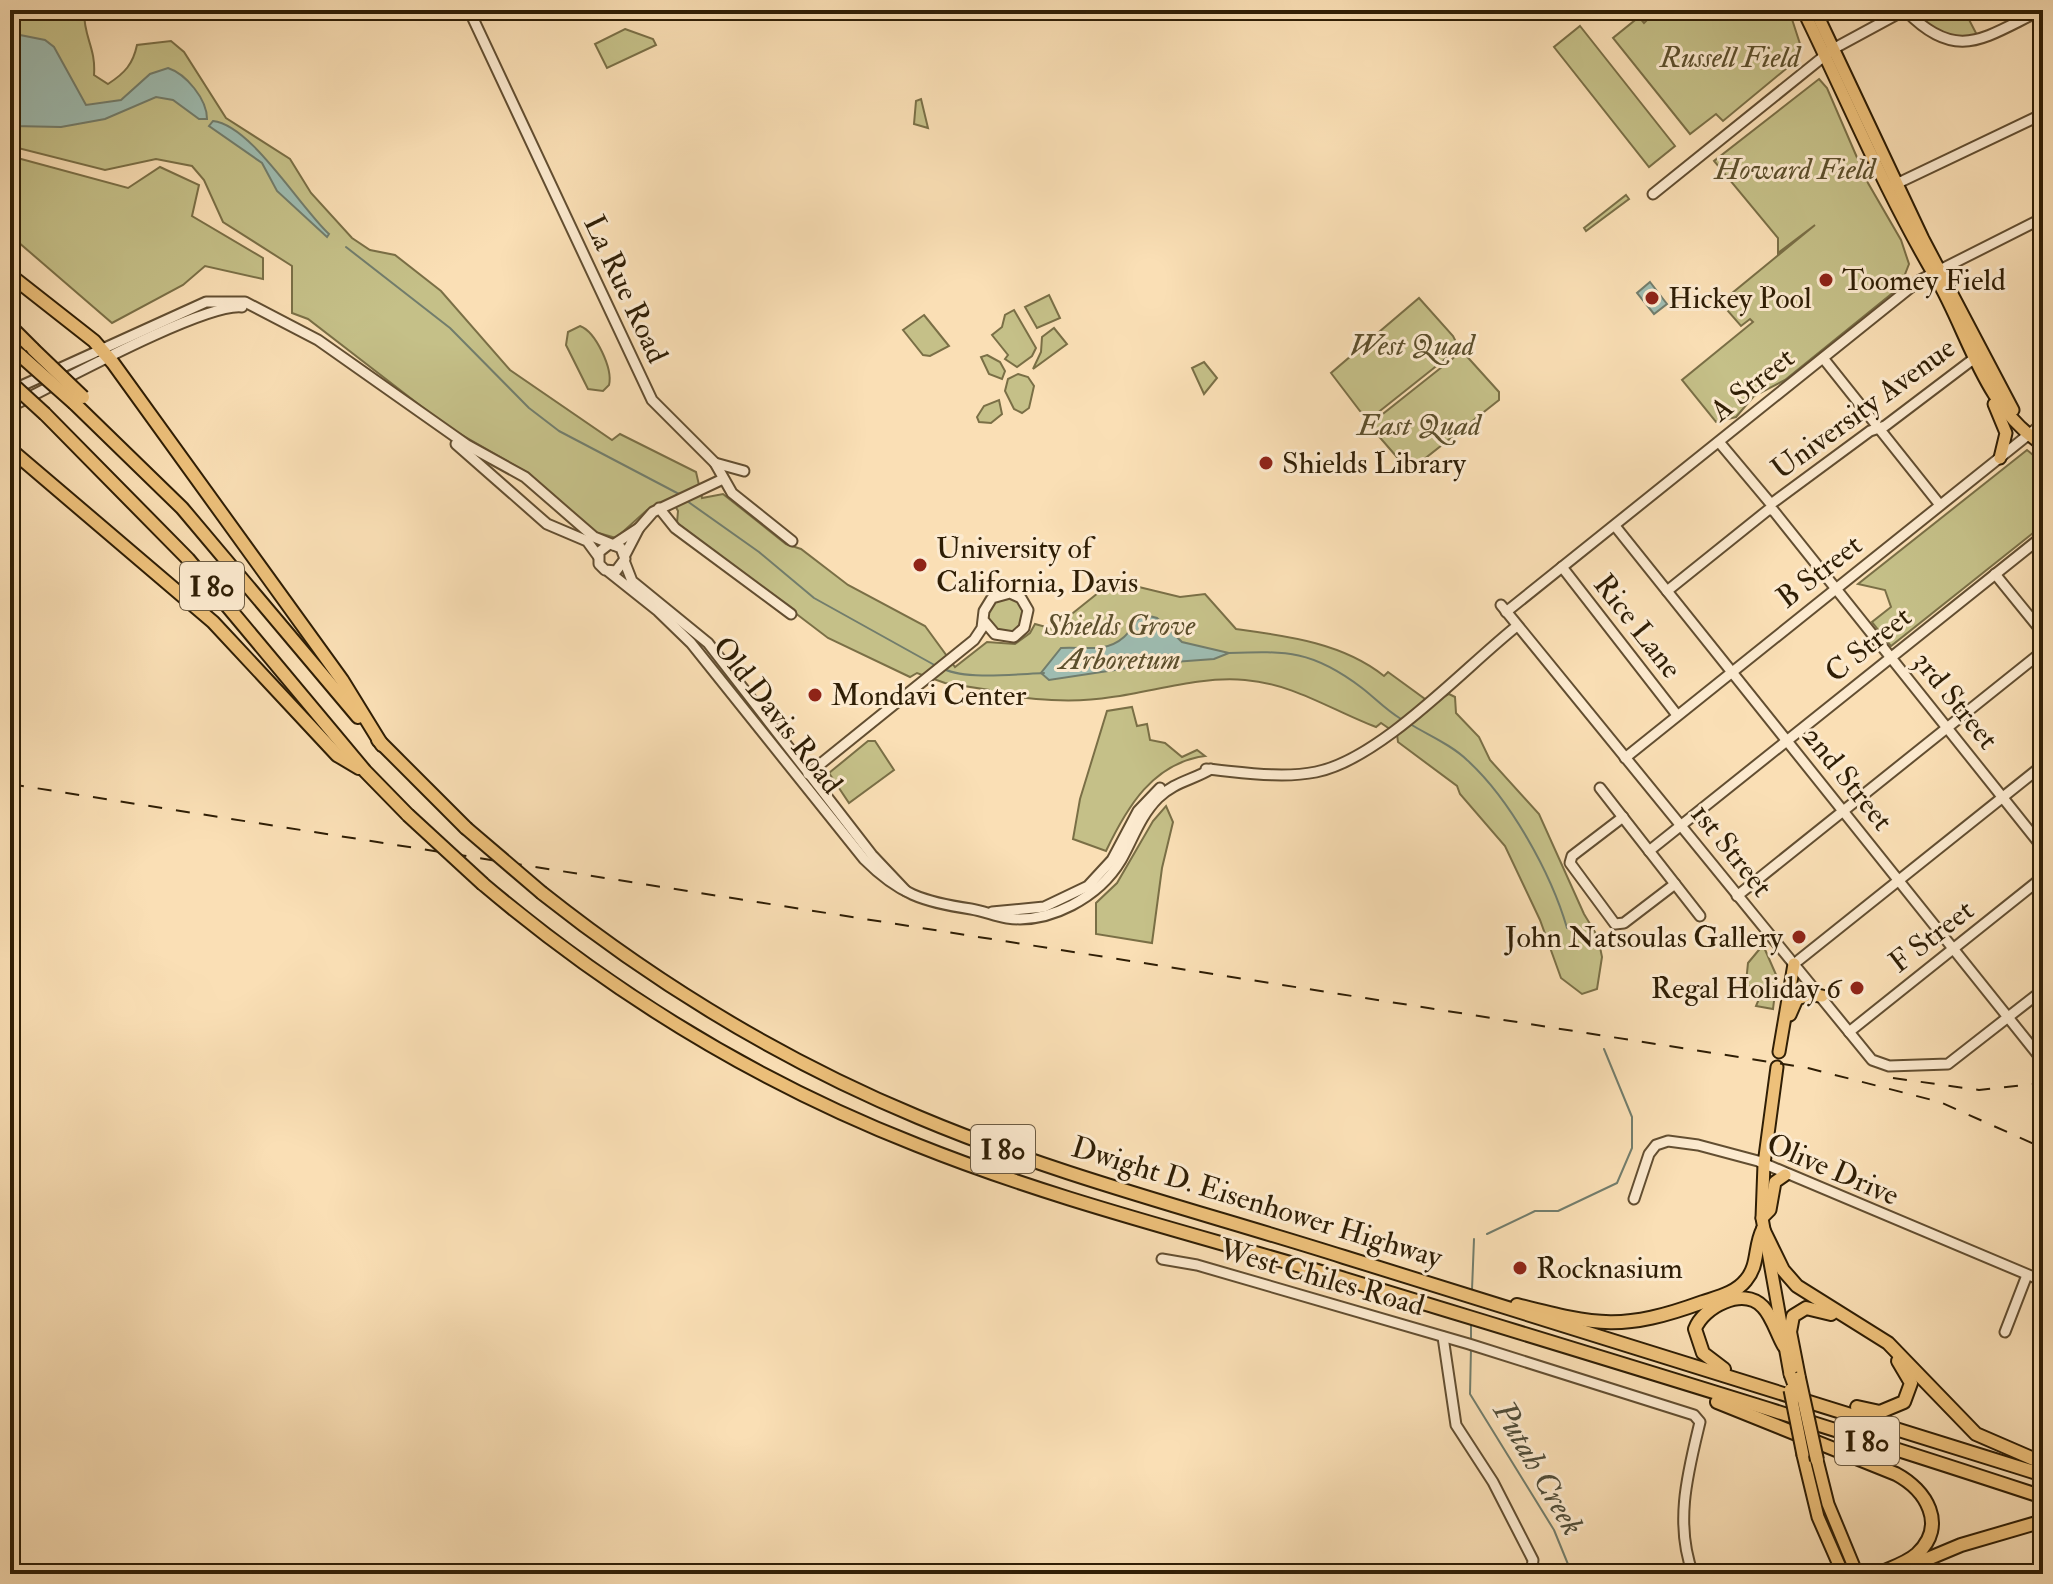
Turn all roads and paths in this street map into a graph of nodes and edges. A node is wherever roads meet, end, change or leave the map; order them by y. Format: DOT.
graph roads {
  1 [pos="469,10"];
  2 [pos="1803,10"];
  3 [pos="1815,10"];
  4 [pos="2042,10"];
  5 [pos="1830,52"];
  6 [pos="2043,114"];
  7 [pos="1892,186"];
  8 [pos="1653,194"];
  9 [pos="2043,218"];
  10 [pos="1936,270"];
  11 [pos="10,278"];
  12 [pos="265,310"];
  13 [pos="10,326"];
  14 [pos="10,347"];
  15 [pos="100,348"];
  16 [pos="1978,355"];
  17 [pos="1823,358"];
  18 [pos="109,359"];
  19 [pos="10,382"];
  20 [pos="10,391"];
  21 [pos="1992,395"];
  22 [pos="79,400"];
  23 [pos="10,407"];
  24 [pos="45,414"];
  25 [pos="427,418"];
  26 [pos="1879,428"];
  27 [pos="2037,431"];
  28 [pos="1719,442"];
  29 [pos="2043,445"];
  30 [pos="10,449"];
  31 [pos="2000,458"];
  32 [pos="715,463"];
  33 [pos="517,471"];
  34 [pos="744,471"];
  35 [pos="491,473"];
  36 [pos="723,479"];
  37 [pos="509,482"];
  38 [pos="546,496"];
  39 [pos="1940,505"];
  40 [pos="662,506"];
  41 [pos="1771,507"];
  42 [pos="538,511"];
  43 [pos="1615,526"];
  44 [pos="639,528"];
  45 [pos="2043,536"];
  46 [pos="792,541"];
  47 [pos="611,545"];
  48 [pos="598,556"];
  49 [pos="625,559"];
  50 [pos="1562,567"];
  51 [pos="609,572"];
  52 [pos="1995,574"];
  53 [pos="1836,588"];
  54 [pos="1667,591"];
  55 [pos="1503,609"];
  56 [pos="791,614"];
  57 [pos="984,621"];
  58 [pos="1517,626"];
  59 [pos="2043,633"];
  60 [pos="995,634"];
  61 [pos="974,640"];
  62 [pos="2043,651"];
  63 [pos="1891,657"];
  64 [pos="1731,672"];
  65 [pos="1677,715"];
  66 [pos="1947,727"];
  67 [pos="1787,741"];
  68 [pos="382,745"];
  69 [pos="1625,758"];
  70 [pos="2043,765"];
  71 [pos="365,771"];
  72 [pos="810,773"];
  73 [pos="800,782"];
  74 [pos="1600,788"];
  75 [pos="2002,797"];
  76 [pos="1843,810"];
  77 [pos="1623,817"];
  78 [pos="1681,825"];
  79 [pos="2043,848"];
  80 [pos="1649,851"];
  81 [pos="2043,877"];
  82 [pos="1899,880"];
  83 [pos="1675,884"];
  84 [pos="906,891"];
  85 [pos="1737,896"];
  86 [pos="1700,916"];
  87 [pos="1953,949"];
  88 [pos="1794,964"];
  89 [pos="2039,993"];
  90 [pos="1822,996"];
  91 [pos="2009,1018"];
  92 [pos="1849,1032"];
  93 [pos="1782,1037"];
  94 [pos="1779,1052"];
  95 [pos="2043,1061"];
  96 [pos="1777,1067"];
  97 [pos="1764,1164"];
  98 [pos="1785,1175"];
  99 [pos="1634,1199"];
  100 [pos="1763,1223"];
  101 [pos="1162,1259"];
  102 [pos="2027,1275"];
  103 [pos="2043,1281"];
  104 [pos="1489,1302"];
  105 [pos="2005,1332"];
  106 [pos="1443,1337"];
  107 [pos="1784,1346"];
  108 [pos="1733,1376"];
  109 [pos="1794,1376"];
  110 [pos="1690,1386"];
  111 [pos="1822,1404"];
  112 [pos="1817,1460"];
  113 [pos="2043,1463"];
  114 [pos="2043,1475"];
  115 [pos="2043,1497"];
  116 [pos="2043,1521"];
  117 [pos="1525,1574"];
  118 [pos="1693,1574"];
  119 [pos="1843,1574"];
  120 [pos="1857,1574"];
  121 [pos="1878,1574"];
  122 [pos="1893,1574"];
  1 -- 32 [label="street, La Rue Road"];
  2 -- 5 [label="main road"];
  3 -- 5 [label="main road"];
  4 -- 5 [label="street"];
  5 -- 7 [label="main road"];
  5 -- 8 [label="street"];
  6 -- 7 [label="street"];
  7 -- 10 [label="main road"];
  9 -- 10 [label="street, A Street"];
  10 -- 16 [label="main road"];
  10 -- 17 [label="street, A Street"];
  11 -- 15 [label="highway"];
  12 -- 15 [label="street"];
  12 -- 18 [label="street"];
  12 -- 25 [label="street"];
  13 -- 22 [label="highway, bridge"];
  14 -- 22 [label="highway, Dwight D. Eisenhower Highway / I 80, bridge"];
  15 -- 18 [label="highway"];
  15 -- 20 [label="street"];
  16 -- 21 [label="main road"];
  16 -- 26 [label="street, University Avenue"];
  16 -- 27 [label="main road"];
  17 -- 26 [label="street"];
  17 -- 28 [label="street, A Street"];
  18 -- 23 [label="street"];
  18 -- 68 [label="highway"];
  19 -- 24 [label="highway, Dwight D. Eisenhower Highway / I 80, bridge"];
  20 -- 24 [label="highway, bridge"];
  21 -- 27 [label="main road"];
  21 -- 31 [label="main road"];
  22 -- 68 [label="highway, Dwight D. Eisenhower Highway / I 80"];
  24 -- 71 [label="highway, Dwight D. Eisenhower Highway / I 80"];
  25 -- 33 [label="street"];
  25 -- 35 [label="street"];
  26 -- 39 [label="street"];
  26 -- 41 [label="street, University Avenue"];
  27 -- 29 [label="main road"];
  27 -- 31 [label="street, B Street"];
  28 -- 41 [label="street, 3rd Street"];
  28 -- 43 [label="street, A Street"];
  30 -- 71 [label="highway"];
  31 -- 39 [label="street, B Street"];
  32 -- 34 [label="street"];
  32 -- 36 [label="street, La Rue Road"];
  33 -- 37 [label="street"];
  33 -- 38 [label="street"];
  35 -- 37 [label="street"];
  35 -- 42 [label="street"];
  36 -- 40 [label="street"];
  36 -- 46 [label="street, La Rue Road"];
  37 -- 42 [label="street"];
  38 -- 42 [label="street"];
  38 -- 47 [label="street"];
  39 -- 53 [label="street, B Street"];
  40 -- 44 [label="street"];
  40 -- 56 [label="street"];
  41 -- 53 [label="street, 3rd Street"];
  41 -- 54 [label="street, University Avenue"];
  42 -- 48 [label="street"];
  43 -- 50 [label="street, A Street"];
  43 -- 54 [label="street, 2nd Street"];
  44 -- 47 [label="street"];
  44 -- 49 [label="street"];
  45 -- 52 [label="street, C Street"];
  47 -- 48 [label="street"];
  47 -- 49 [label="street"];
  48 -- 51 [label="street"];
  49 -- 51 [label="street"];
  49 -- 72 [label="street, Old Davis Road"];
  50 -- 55 [label="street, A Street"];
  50 -- 65 [label="street, Rice Lane"];
  51 -- 73 [label="street, Old Davis Road"];
  52 -- 59 [label="street"];
  52 -- 63 [label="street, C Street"];
  53 -- 63 [label="street, 3rd Street"];
  53 -- 64 [label="street, B Street"];
  54 -- 64 [label="street, 2nd Street"];
  55 -- 58 [label="street, 1st Street"];
  57 -- 60 [label="street"];
  57 -- 60 [label="street"];
  57 -- 61 [label="street"];
  58 -- 69 [label="street, 1st Street"];
  58 -- 84 [label="street, Old Davis Road"];
  60 -- 61 [label="street"];
  61 -- 72 [label="street"];
  62 -- 66 [label="street"];
  63 -- 66 [label="street, 3rd Street"];
  63 -- 67 [label="street, C Street"];
  64 -- 65 [label="street, B Street"];
  64 -- 67 [label="street, 2nd Street"];
  65 -- 69 [label="street, B Street"];
  66 -- 75 [label="street, 3rd Street"];
  66 -- 76 [label="street"];
  67 -- 76 [label="street, 2nd Street"];
  67 -- 78 [label="street, C Street"];
  68 -- 104 [label="highway, Dwight D. Eisenhower Highway / I 80, bridge"];
  69 -- 78 [label="street, 1st Street"];
  70 -- 75 [label="street"];
  71 -- 110 [label="highway, Dwight D. Eisenhower Highway / I 80, bridge"];
  72 -- 73 [label="street"];
  72 -- 84 [label="street, Old Davis Road"];
  73 -- 84 [label="street, Old Davis Road"];
  74 -- 77 [label="street"];
  75 -- 79 [label="street, 3rd Street"];
  75 -- 82 [label="street"];
  76 -- 82 [label="street, 2nd Street"];
  76 -- 85 [label="street"];
  77 -- 80 [label="street"];
  77 -- 83 [label="street"];
  78 -- 80 [label="street, C Street"];
  78 -- 85 [label="street, 1st Street"];
  80 -- 83 [label="street"];
  81 -- 87 [label="street, F Street"];
  82 -- 87 [label="street, 2nd Street"];
  82 -- 88 [label="street"];
  83 -- 86 [label="street"];
  85 -- 88 [label="street, 1st Street"];
  87 -- 91 [label="street, 2nd Street"];
  87 -- 92 [label="street, F Street"];
  88 -- 90 [label="street, 1st Street"];
  88 -- 93 [label="main road"];
  89 -- 91 [label="street"];
  90 -- 92 [label="street, 1st Street"];
  90 -- 93 [label="main road"];
  91 -- 92 [label="street, 1st Street"];
  91 -- 95 [label="street, 2nd Street"];
  93 -- 94 [label="main road"];
  96 -- 97 [label="main road"];
  97 -- 98 [label="street, Olive Drive"];
  97 -- 99 [label="street, Olive Drive"];
  97 -- 100 [label="main road"];
  98 -- 100 [label="main road"];
  98 -- 102 [label="street, Olive Drive"];
  100 -- 104 [label="highway"];
  100 -- 107 [label="main road"];
  100 -- 113 [label="highway"];
  101 -- 106 [label="street, West Chiles Road"];
  102 -- 103 [label="street, Olive Drive"];
  102 -- 105 [label="street"];
  104 -- 108 [label="highway, Dwight D. Eisenhower Highway / I 80"];
  106 -- 117 [label="street"];
  106 -- 118 [label="street, West Chiles Road"];
  107 -- 108 [label="highway"];
  107 -- 109 [label="main road"];
  108 -- 111 [label="highway, Dwight D. Eisenhower Highway / I 80"];
  109 -- 111 [label="highway"];
  109 -- 112 [label="highway, bridge"];
  109 -- 119 [label="main road, bridge"];
  110 -- 115 [label="highway, Dwight D. Eisenhower Highway / I 80"];
  110 -- 121 [label="highway"];
  111 -- 114 [label="highway, Dwight D. Eisenhower Highway / I 80"];
  112 -- 120 [label="main road"];
  116 -- 122 [label="highway"];
}
